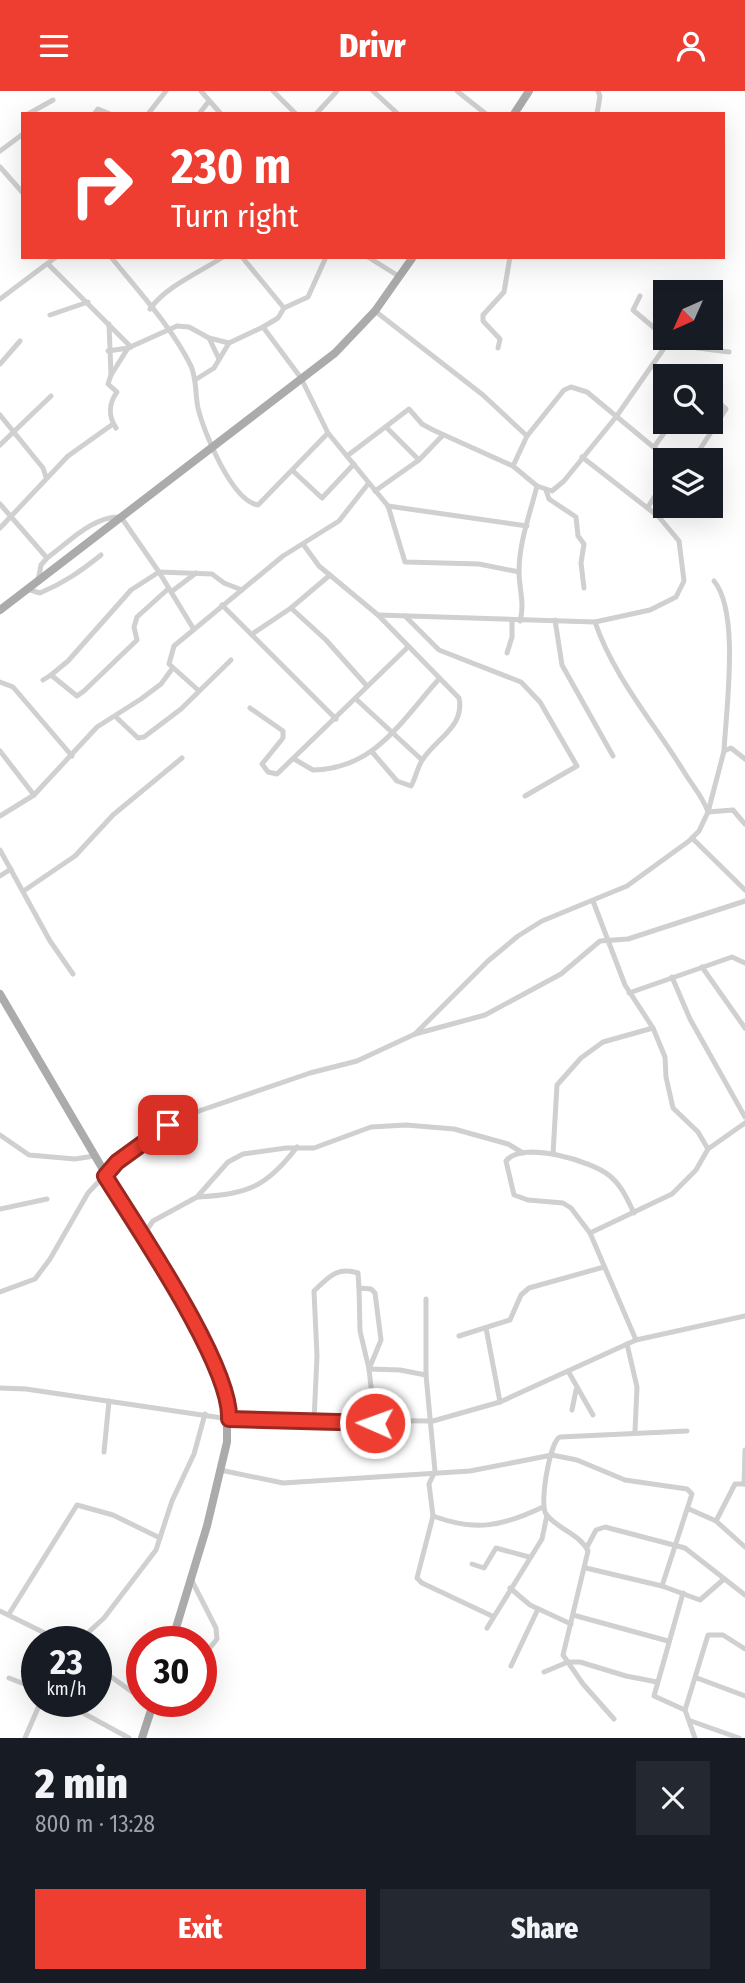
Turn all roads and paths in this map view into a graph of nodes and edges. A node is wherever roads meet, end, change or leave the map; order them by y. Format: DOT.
graph roads {
  1 [pos="166,91"];
  2 [pos="201,91"];
  3 [pos="273,91"];
  4 [pos="336,91"];
  5 [pos="373,91"];
  6 [pos="457,91"];
  7 [pos="529,91"];
  8 [pos="598,91"];
  9 [pos="53,100"];
  10 [pos="209,101"];
  11 [pos="32,112"];
  12 [pos="150,112"];
  13 [pos="201,112"];
  14 [pos="219,112"];
  15 [pos="294,112"];
  16 [pos="318,112"];
  17 [pos="396,112"];
  18 [pos="483,112"];
  19 [pos="514,112"];
  20 [pos="597,112"];
  21 [pos="21,135"];
  22 [pos="0,151"];
  23 [pos="0,167"];
  24 [pos="21,191"];
  25 [pos="54,259"];
  26 [pos="112,259"];
  27 [pos="220,259"];
  28 [pos="244,259"];
  29 [pos="325,259"];
  30 [pos="371,259"];
  31 [pos="412,259"];
  32 [pos="510,259"];
  33 [pos="49,265"];
  34 [pos="400,277"];
  35 [pos="640,296"];
  36 [pos="0,299"];
  37 [pos="88,302"];
  38 [pos="284,308"];
  39 [pos="150,309"];
  40 [pos="375,311"];
  41 [pos="50,315"];
  42 [pos="110,324"];
  43 [pos="263,327"];
  44 [pos="653,327"];
  45 [pos="167,331"];
  46 [pos="209,338"];
  47 [pos="20,341"];
  48 [pos="229,343"];
  49 [pos="129,347"];
  50 [pos="498,348"];
  51 [pos="663,350"];
  52 [pos="714,350"];
  53 [pos="108,351"];
  54 [pos="729,352"];
  55 [pos="219,359"];
  56 [pos="0,364"];
  57 [pos="111,375"];
  58 [pos="301,378"];
  59 [pos="195,380"];
  60 [pos="51,396"];
  61 [pos="0,415"];
  62 [pos="616,417"];
  63 [pos="387,428"];
  64 [pos="15,432"];
  65 [pos="328,433"];
  66 [pos="663,434"];
  67 [pos="443,435"];
  68 [pos="527,436"];
  69 [pos="0,445"];
  70 [pos="214,446"];
  71 [pos="654,447"];
  72 [pos="347,456"];
  73 [pos="582,457"];
  74 [pos="419,460"];
  75 [pos="354,464"];
  76 [pos="513,466"];
  77 [pos="293,471"];
  78 [pos="46,477"];
  79 [pos="368,484"];
  80 [pos="537,486"];
  81 [pos="547,490"];
  82 [pos="375,491"];
  83 [pos="653,499"];
  84 [pos="0,504"];
  85 [pos="388,506"];
  86 [pos="648,507"];
  87 [pos="11,517"];
  88 [pos="121,517"];
  89 [pos="527,526"];
  90 [pos="0,529"];
  91 [pos="303,544"];
  92 [pos="101,555"];
  93 [pos="47,558"];
  94 [pos="159,572"];
  95 [pos="519,572"];
  96 [pos="197,573"];
  97 [pos="330,575"];
  98 [pos="714,581"];
  99 [pos="38,582"];
  100 [pos="584,588"];
  101 [pos="27,589"];
  102 [pos="242,590"];
  103 [pos="170,591"];
  104 [pos="222,605"];
  105 [pos="291,608"];
  106 [pos="0,610"];
  107 [pos="378,615"];
  108 [pos="404,616"];
  109 [pos="555,620"];
  110 [pos="512,621"];
  111 [pos="520,621"];
  112 [pos="594,622"];
  113 [pos="192,628"];
  114 [pos="251,634"];
  115 [pos="408,647"];
  116 [pos="507,653"];
  117 [pos="231,660"];
  118 [pos="172,669"];
  119 [pos="51,675"];
  120 [pos="439,679"];
  121 [pos="43,680"];
  122 [pos="0,682"];
  123 [pos="368,686"];
  124 [pos="198,690"];
  125 [pos="356,699"];
  126 [pos="250,708"];
  127 [pos="116,717"];
  128 [pos="336,719"];
  129 [pos="392,730"];
  130 [pos="0,751"];
  131 [pos="724,751"];
  132 [pos="745,751"];
  133 [pos="737,752"];
  134 [pos="373,753"];
  135 [pos="72,756"];
  136 [pos="614,757"];
  137 [pos="182,758"];
  138 [pos="294,759"];
  139 [pos="745,759"];
  140 [pos="422,760"];
  141 [pos="34,795"];
  142 [pos="525,796"];
  143 [pos="708,812"];
  144 [pos="0,816"];
  145 [pos="745,824"];
  146 [pos="692,838"];
  147 [pos="0,850"];
  148 [pos="11,869"];
  149 [pos="0,876"];
  150 [pos="25,890"];
  151 [pos="745,890"];
  152 [pos="593,901"];
  153 [pos="745,901"];
  154 [pos="609,941"];
  155 [pos="745,963"];
  156 [pos="702,967"];
  157 [pos="73,974"];
  158 [pos="672,977"];
  159 [pos="629,993"];
  160 [pos="0,994"];
  161 [pos="3,1007"];
  162 [pos="653,1028"];
  163 [pos="745,1028"];
  164 [pos="415,1034"];
  165 [pos="745,1117"];
  166 [pos="745,1123"];
  167 [pos="0,1135"];
  168 [pos="297,1147"];
  169 [pos="708,1149"];
  170 [pos="523,1153"];
  171 [pos="553,1154"];
  172 [pos="94,1156"];
  173 [pos="105,1176"];
  174 [pos="197,1197"];
  175 [pos="47,1199"];
  176 [pos="0,1209"];
  177 [pos="634,1213"];
  178 [pos="590,1233"];
  179 [pos="142,1237"];
  180 [pos="604,1267"];
  181 [pos="359,1288"];
  182 [pos="0,1292"];
  183 [pos="426,1299"];
  184 [pos="744,1318"];
  185 [pos="486,1328"];
  186 [pos="459,1336"];
  187 [pos="636,1340"];
  188 [pos="627,1344"];
  189 [pos="369,1369"];
  190 [pos="568,1371"];
  191 [pos="426,1375"];
  192 [pos="576,1387"];
  193 [pos="0,1388"];
  194 [pos="109,1401"];
  195 [pos="500,1402"];
  196 [pos="572,1410"];
  197 [pos="205,1414"];
  198 [pos="593,1415"];
  199 [pos="229,1419"];
  200 [pos="314,1421"];
  201 [pos="433,1421"];
  202 [pos="375,1423"];
  203 [pos="635,1431"];
  204 [pos="687,1431"];
  205 [pos="745,1450"];
  206 [pos="104,1452"];
  207 [pos="552,1455"];
  208 [pos="219,1470"];
  209 [pos="435,1471"];
  210 [pos="745,1484"];
  211 [pos="543,1507"];
  212 [pos="689,1509"];
  213 [pos="547,1515"];
  214 [pos="433,1516"];
  215 [pos="716,1521"];
  216 [pos="160,1538"];
  217 [pos="677,1545"];
  218 [pos="587,1546"];
  219 [pos="745,1547"];
  220 [pos="529,1557"];
  221 [pos="471,1564"];
  222 [pos="586,1568"];
  223 [pos="191,1579"];
  224 [pos="724,1579"];
  225 [pos="662,1586"];
  226 [pos="510,1588"];
  227 [pos="683,1593"];
  228 [pos="745,1595"];
  229 [pos="538,1609"];
  230 [pos="0,1611"];
  231 [pos="9,1614"];
  232 [pos="573,1615"];
  233 [pos="492,1616"];
  234 [pos="571,1624"];
  235 [pos="32,1626"];
  236 [pos="95,1626"];
  237 [pos="177,1626"];
  238 [pos="215,1626"];
  239 [pos="487,1628"];
  240 [pos="668,1641"];
  241 [pos="745,1649"];
  242 [pos="568,1661"];
  243 [pos="511,1665"];
  244 [pos="544,1672"];
  245 [pos="9,1678"];
  246 [pos="697,1678"];
  247 [pos="657,1682"];
  248 [pos="21,1683"];
  249 [pos="745,1696"];
  250 [pos="685,1710"];
  251 [pos="34,1717"];
  252 [pos="90,1717"];
  253 [pos="146,1717"];
  254 [pos="614,1719"];
  255 [pos="691,1721"];
  256 [pos="25,1738"];
  257 [pos="129,1738"];
  258 [pos="142,1738"];
  259 [pos="695,1738"];
  260 [pos="739,1738"];
  1 -- 12 [label="street"];
  2 -- 10 [label="street"];
  3 -- 15 [label="street"];
  4 -- 16 [label="street"];
  5 -- 17 [label="street"];
  6 -- 18 [label="street"];
  7 -- 19 [label="main road"];
  8 -- 20 [label="street"];
  9 -- 11 [label="street"];
  10 -- 13 [label="street"];
  10 -- 14 [label="street"];
  21 -- 22 [label="street"];
  23 -- 24 [label="street"];
  25 -- 33 [label="street"];
  26 -- 39 [label="street"];
  27 -- 39 [label="street"];
  28 -- 38 [label="street"];
  29 -- 38 [label="street"];
  30 -- 34 [label="street"];
  31 -- 34 [label="main road"];
  32 -- 50 [label="street"];
  33 -- 36 [label="street"];
  33 -- 37 [label="street"];
  34 -- 40 [label="main road"];
  35 -- 44 [label="street"];
  37 -- 41 [label="street"];
  37 -- 42 [label="street"];
  38 -- 43 [label="street"];
  39 -- 45 [label="street"];
  40 -- 58 [label="main road"];
  40 -- 68 [label="street"];
  42 -- 49 [label="street"];
  42 -- 53 [label="street"];
  43 -- 48 [label="street"];
  43 -- 58 [label="street"];
  45 -- 46 [label="street"];
  45 -- 49 [label="street"];
  45 -- 59 [label="street"];
  46 -- 48 [label="street"];
  46 -- 55 [label="street"];
  47 -- 56 [label="street"];
  48 -- 55 [label="street"];
  49 -- 53 [label="street"];
  49 -- 57 [label="street"];
  51 -- 62 [label="street"];
  52 -- 54 [label="street"];
  53 -- 57 [label="street"];
  55 -- 59 [label="street"];
  57 -- 78 [label="street"];
  58 -- 65 [label="street"];
  58 -- 70 [label="main road"];
  59 -- 70 [label="street"];
  60 -- 64 [label="street"];
  61 -- 64 [label="street"];
  62 -- 68 [label="street"];
  62 -- 71 [label="street"];
  62 -- 73 [label="street"];
  63 -- 67 [label="street"];
  63 -- 72 [label="street"];
  63 -- 74 [label="street"];
  64 -- 69 [label="street"];
  64 -- 78 [label="street"];
  65 -- 72 [label="street"];
  65 -- 77 [label="street"];
  66 -- 71 [label="street"];
  67 -- 74 [label="street"];
  67 -- 76 [label="street"];
  68 -- 76 [label="street"];
  70 -- 77 [label="street"];
  70 -- 88 [label="main road"];
  72 -- 75 [label="street"];
  73 -- 81 [label="street"];
  73 -- 86 [label="street"];
  74 -- 82 [label="street"];
  75 -- 77 [label="street"];
  75 -- 79 [label="street"];
  76 -- 80 [label="street"];
  78 -- 87 [label="street"];
  79 -- 82 [label="street"];
  79 -- 91 [label="street"];
  80 -- 81 [label="street"];
  80 -- 89 [label="street"];
  81 -- 100 [label="street"];
  82 -- 85 [label="street"];
  83 -- 86 [label="street"];
  84 -- 87 [label="street"];
  85 -- 89 [label="street"];
  85 -- 95 [label="street"];
  86 -- 112 [label="street"];
  87 -- 90 [label="street"];
  87 -- 93 [label="street"];
  88 -- 93 [label="street"];
  88 -- 94 [label="street"];
  88 -- 99 [label="main road"];
  89 -- 95 [label="street"];
  91 -- 97 [label="street"];
  91 -- 102 [label="street"];
  92 -- 101 [label="street"];
  93 -- 99 [label="street"];
  94 -- 96 [label="street"];
  94 -- 103 [label="street"];
  94 -- 119 [label="street"];
  95 -- 111 [label="street"];
  96 -- 102 [label="street"];
  96 -- 103 [label="street"];
  97 -- 105 [label="street"];
  97 -- 107 [label="street"];
  98 -- 131 [label="street"];
  99 -- 101 [label="main road"];
  101 -- 106 [label="main road"];
  102 -- 104 [label="street"];
  103 -- 113 [label="street"];
  103 -- 119 [label="street"];
  104 -- 113 [label="street"];
  104 -- 114 [label="street"];
  105 -- 114 [label="street"];
  105 -- 123 [label="street"];
  107 -- 108 [label="street"];
  107 -- 115 [label="street"];
  108 -- 110 [label="street"];
  108 -- 142 [label="street"];
  109 -- 111 [label="street"];
  109 -- 112 [label="street"];
  109 -- 136 [label="street"];
  110 -- 111 [label="street"];
  110 -- 116 [label="street"];
  112 -- 143 [label="street"];
  113 -- 118 [label="street"];
  114 -- 128 [label="street"];
  115 -- 120 [label="street"];
  115 -- 123 [label="street"];
  117 -- 124 [label="street"];
  118 -- 124 [label="street"];
  118 -- 127 [label="street"];
  119 -- 121 [label="street"];
  120 -- 129 [label="street"];
  120 -- 140 [label="street"];
  122 -- 135 [label="street"];
  123 -- 125 [label="street"];
  124 -- 127 [label="street"];
  125 -- 128 [label="street"];
  125 -- 129 [label="street"];
  126 -- 138 [label="street"];
  127 -- 135 [label="street"];
  128 -- 138 [label="street"];
  129 -- 134 [label="street"];
  129 -- 140 [label="street"];
  130 -- 141 [label="street"];
  131 -- 133 [label="street"];
  131 -- 143 [label="street"];
  132 -- 133 [label="street"];
  133 -- 139 [label="street"];
  134 -- 138 [label="street"];
  134 -- 140 [label="street"];
  135 -- 141 [label="street"];
  137 -- 150 [label="street"];
  141 -- 144 [label="street"];
  143 -- 145 [label="street"];
  143 -- 146 [label="street"];
  146 -- 151 [label="street"];
  146 -- 152 [label="street"];
  147 -- 148 [label="street"];
  148 -- 149 [label="street"];
  148 -- 150 [label="street"];
  150 -- 157 [label="street"];
  152 -- 154 [label="street"];
  152 -- 164 [label="street"];
  153 -- 154 [label="street"];
  154 -- 159 [label="street"];
  154 -- 164 [label="street"];
  155 -- 156 [label="street"];
  156 -- 158 [label="street"];
  156 -- 163 [label="street"];
  158 -- 159 [label="street"];
  158 -- 165 [label="street"];
  159 -- 162 [label="street"];
  160 -- 161 [label="main road"];
  161 -- 172 [label="main road"];
  162 -- 169 [label="street"];
  162 -- 171 [label="street"];
  164 -- 173 [label="street"];
  166 -- 169 [label="street"];
  167 -- 172 [label="street"];
  168 -- 170 [label="street"];
  168 -- 174 [label="street"];
  168 -- 174 [label="street"];
  169 -- 177 [label="street"];
  170 -- 171 [label="street"];
  170 -- 178 [label="street"];
  171 -- 177 [label="street"];
  172 -- 173 [label="main road"];
  173 -- 179 [label="main road"];
  173 -- 182 [label="street"];
  174 -- 179 [label="street"];
  175 -- 176 [label="street"];
  177 -- 178 [label="street"];
  178 -- 180 [label="street"];
  179 -- 199 [label="main road"];
  180 -- 185 [label="street"];
  180 -- 187 [label="street"];
  181 -- 189 [label="street"];
  181 -- 189 [label="street"];
  181 -- 200 [label="street"];
  183 -- 191 [label="street"];
  184 -- 187 [label="street"];
  185 -- 186 [label="street"];
  185 -- 195 [label="street"];
  187 -- 188 [label="street"];
  188 -- 190 [label="street"];
  188 -- 203 [label="street"];
  189 -- 191 [label="street"];
  189 -- 202 [label="street"];
  190 -- 192 [label="street"];
  190 -- 195 [label="street"];
  191 -- 201 [label="street"];
  192 -- 196 [label="street"];
  192 -- 198 [label="street"];
  193 -- 194 [label="street"];
  194 -- 197 [label="street"];
  194 -- 206 [label="street"];
  195 -- 201 [label="street"];
  197 -- 199 [label="street"];
  197 -- 216 [label="street"];
  199 -- 200 [label="street"];
  199 -- 208 [label="main road"];
  200 -- 202 [label="street"];
  201 -- 202 [label="street"];
  201 -- 209 [label="street"];
  203 -- 204 [label="street"];
  203 -- 207 [label="street"];
  205 -- 210 [label="street"];
  207 -- 209 [label="street"];
  207 -- 211 [label="street"];
  207 -- 212 [label="street"];
  208 -- 209 [label="street"];
  208 -- 223 [label="main road"];
  209 -- 214 [label="street"];
  210 -- 215 [label="street"];
  211 -- 213 [label="street"];
  211 -- 214 [label="street"];
  212 -- 215 [label="street"];
  212 -- 217 [label="street"];
  213 -- 218 [label="street"];
  213 -- 220 [label="street"];
  214 -- 233 [label="street"];
  215 -- 219 [label="street"];
  216 -- 231 [label="street"];
  216 -- 236 [label="street"];
  217 -- 218 [label="street"];
  217 -- 224 [label="street"];
  217 -- 225 [label="street"];
  218 -- 222 [label="street"];
  220 -- 221 [label="street"];
  220 -- 226 [label="street"];
  222 -- 225 [label="street"];
  222 -- 232 [label="street"];
  223 -- 237 [label="main road"];
  223 -- 238 [label="street"];
  224 -- 227 [label="street"];
  224 -- 228 [label="street"];
  225 -- 227 [label="street"];
  226 -- 229 [label="street"];
  226 -- 233 [label="street"];
  227 -- 240 [label="street"];
  229 -- 234 [label="street"];
  229 -- 243 [label="street"];
  230 -- 231 [label="street"];
  231 -- 235 [label="street"];
  232 -- 234 [label="street"];
  232 -- 240 [label="street"];
  233 -- 239 [label="street"];
  234 -- 242 [label="street"];
  240 -- 247 [label="street"];
  241 -- 246 [label="street"];
  242 -- 244 [label="street"];
  242 -- 247 [label="street"];
  242 -- 254 [label="street"];
  245 -- 248 [label="street"];
  246 -- 249 [label="street"];
  246 -- 250 [label="street"];
  247 -- 250 [label="street"];
  250 -- 255 [label="street"];
  251 -- 256 [label="street"];
  252 -- 257 [label="street"];
  253 -- 258 [label="main road"];
  255 -- 259 [label="street"];
  255 -- 260 [label="street"];
}
